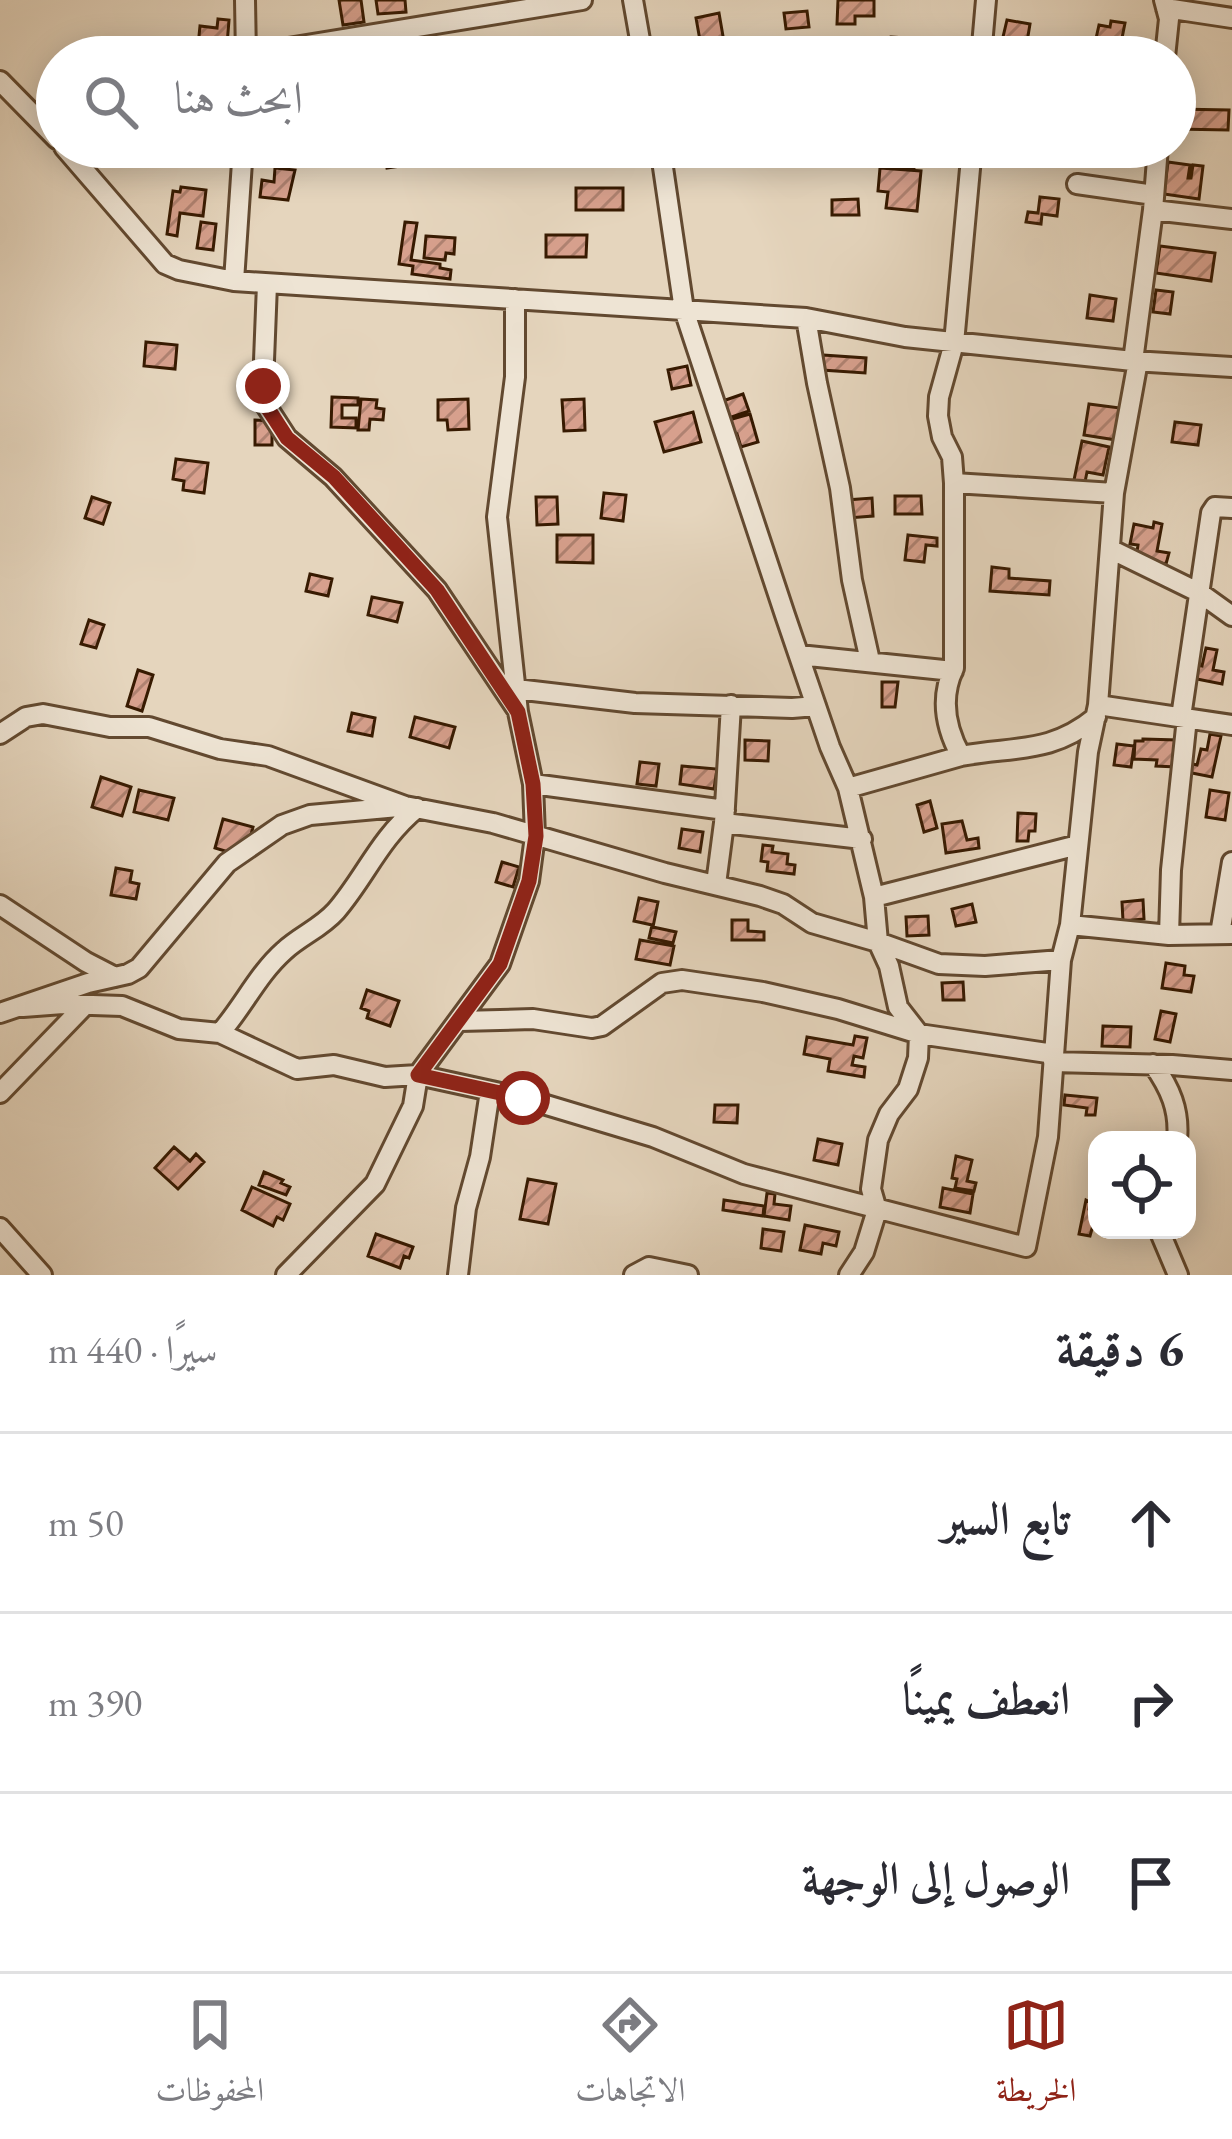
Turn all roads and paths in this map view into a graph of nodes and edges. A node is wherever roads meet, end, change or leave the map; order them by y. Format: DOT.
graph roads {
  1 [pos="245,0"];
  2 [pos="582,0"];
  3 [pos="633,0"];
  4 [pos="986,0"];
  5 [pos="1165,4"];
  6 [pos="1232,18"];
  7 [pos="246,36"];
  8 [pos="366,36"];
  9 [pos="639,36"];
  10 [pos="983,36"];
  11 [pos="1168,36"];
  12 [pos="0,81"];
  13 [pos="36,118"];
  14 [pos="82,168"];
  15 [pos="242,168"];
  16 [pos="663,168"];
  17 [pos="970,168"];
  18 [pos="1156,168"];
  19 [pos="1077,184"];
  20 [pos="1153,203"];
  21 [pos="1232,219"];
  22 [pos="234,281"];
  23 [pos="267,284"];
  24 [pos="515,299"];
  25 [pos="685,310"];
  26 [pos="806,318"];
  27 [pos="954,343"];
  28 [pos="1136,361"];
  29 [pos="1232,367"];
  30 [pos="954,483"];
  31 [pos="1114,493"];
  32 [pos="1232,508"];
  33 [pos="1110,549"];
  34 [pos="1200,593"];
  35 [pos="1232,616"];
  36 [pos="799,655"];
  37 [pos="870,661"];
  38 [pos="953,671"];
  39 [pos="516,688"];
  40 [pos="731,705"];
  41 [pos="816,706"];
  42 [pos="1097,711"];
  43 [pos="518,712"];
  44 [pos="1184,717"];
  45 [pos="1232,725"];
  46 [pos="0,734"];
  47 [pos="962,756"];
  48 [pos="533,784"];
  49 [pos="848,788"];
  50 [pos="411,807"];
  51 [pos="725,816"];
  52 [pos="536,836"];
  53 [pos="862,838"];
  54 [pos="1078,844"];
  55 [pos="1232,862"];
  56 [pos="716,884"];
  57 [pos="874,897"];
  58 [pos="0,905"];
  59 [pos="1070,925"];
  60 [pos="1168,934"];
  61 [pos="1226,934"];
  62 [pos="878,942"];
  63 [pos="1061,960"];
  64 [pos="115,977"];
  65 [pos="86,1004"];
  66 [pos="23,1007"];
  67 [pos="0,1013"];
  68 [pos="460,1022"];
  69 [pos="220,1033"];
  70 [pos="919,1034"];
  71 [pos="1054,1058"];
  72 [pos="1153,1064"];
  73 [pos="1232,1070"];
  74 [pos="418,1075"];
  75 [pos="490,1091"];
  76 [pos="0,1093"];
  77 [pos="1177,1131"];
  78 [pos="877,1208"];
  79 [pos="0,1228"];
  80 [pos="1163,1239"];
  81 [pos="42,1275"];
  82 [pos="286,1275"];
  83 [pos="458,1275"];
  84 [pos="634,1275"];
  85 [pos="688,1275"];
  86 [pos="849,1275"];
  87 [pos="1178,1275"];
  1 -- 7 [label="street"];
  2 -- 8 [label="street"];
  3 -- 9 [label="street"];
  4 -- 10 [label="street"];
  5 -- 6 [label="street"];
  5 -- 11 [label="street"];
  12 -- 13 [label="street"];
  14 -- 22 [label="street"];
  15 -- 22 [label="street"];
  16 -- 25 [label="street"];
  17 -- 27 [label="street"];
  18 -- 20 [label="street"];
  19 -- 20 [label="street"];
  20 -- 21 [label="street"];
  20 -- 28 [label="street"];
  22 -- 23 [label="street"];
  23 -- 24 [label="street"];
  23 -- 43 [label="street"];
  24 -- 25 [label="street"];
  24 -- 39 [label="street"];
  25 -- 26 [label="street"];
  25 -- 36 [label="street"];
  26 -- 27 [label="street"];
  26 -- 37 [label="street"];
  27 -- 28 [label="street"];
  27 -- 30 [label="street"];
  28 -- 29 [label="street"];
  28 -- 31 [label="street"];
  30 -- 31 [label="street"];
  30 -- 38 [label="street"];
  31 -- 33 [label="street"];
  32 -- 34 [label="street"];
  33 -- 34 [label="street"];
  33 -- 42 [label="street"];
  34 -- 35 [label="street"];
  34 -- 44 [label="street"];
  36 -- 37 [label="street"];
  36 -- 41 [label="street"];
  37 -- 38 [label="street"];
  38 -- 47 [label="street"];
  39 -- 40 [label="street"];
  39 -- 43 [label="street"];
  40 -- 41 [label="street"];
  40 -- 51 [label="street"];
  41 -- 49 [label="street"];
  42 -- 44 [label="street"];
  42 -- 47 [label="street"];
  42 -- 54 [label="street"];
  43 -- 48 [label="street"];
  44 -- 45 [label="street"];
  44 -- 60 [label="street"];
  46 -- 50 [label="street"];
  47 -- 49 [label="street"];
  48 -- 51 [label="street"];
  48 -- 52 [label="street"];
  49 -- 53 [label="street"];
  50 -- 52 [label="street"];
  50 -- 64 [label="street"];
  50 -- 69 [label="street"];
  51 -- 53 [label="street"];
  51 -- 56 [label="street"];
  52 -- 56 [label="street"];
  52 -- 68 [label="street"];
  53 -- 57 [label="street"];
  54 -- 57 [label="street"];
  54 -- 59 [label="street"];
  55 -- 61 [label="street"];
  56 -- 62 [label="street"];
  57 -- 62 [label="street"];
  58 -- 64 [label="street"];
  59 -- 60 [label="street"];
  59 -- 63 [label="street"];
  60 -- 61 [label="street"];
  62 -- 63 [label="street"];
  62 -- 70 [label="street"];
  63 -- 71 [label="street"];
  64 -- 66 [label="street"];
  65 -- 66 [label="street"];
  65 -- 69 [label="street"];
  65 -- 76 [label="street"];
  66 -- 67 [label="street"];
  68 -- 70 [label="street"];
  68 -- 74 [label="street"];
  69 -- 74 [label="street"];
  70 -- 71 [label="street"];
  70 -- 78 [label="street"];
  71 -- 72 [label="street"];
  71 -- 78 [label="street"];
  72 -- 73 [label="street"];
  72 -- 77 [label="street"];
  74 -- 75 [label="street"];
  74 -- 82 [label="street"];
  75 -- 78 [label="street"];
  75 -- 83 [label="street"];
  78 -- 86 [label="street"];
  79 -- 81 [label="street"];
  80 -- 87 [label="street"];
  84 -- 85 [label="street"];
}
